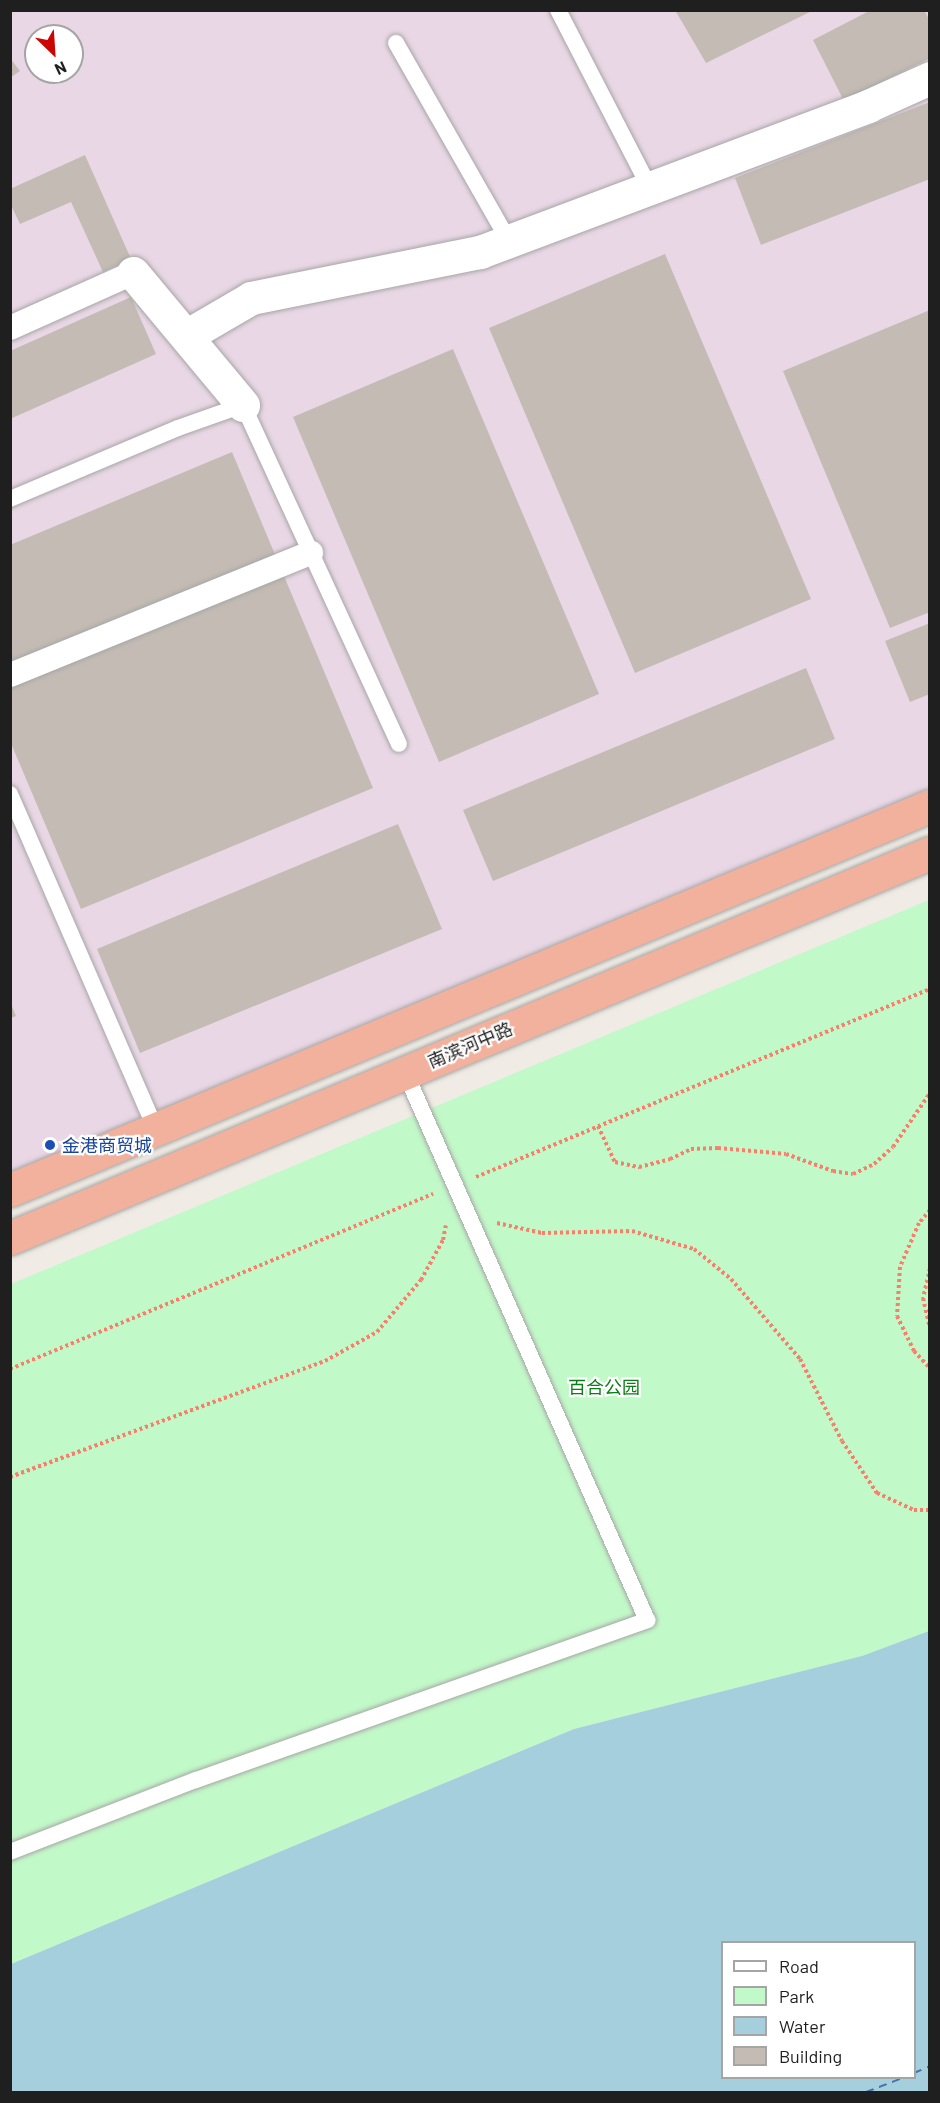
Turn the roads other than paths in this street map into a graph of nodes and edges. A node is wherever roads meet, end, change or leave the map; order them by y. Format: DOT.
graph roads {
  1 [pos="558,10"];
  2 [pos="396,43"];
  3 [pos="930,78"];
  4 [pos="650,188"];
  5 [pos="509,241"];
  6 [pos="133,273"];
  7 [pos="10,328"];
  8 [pos="186,336"];
  9 [pos="243,405"];
  10 [pos="10,499"];
  11 [pos="311,553"];
  12 [pos="10,675"];
  13 [pos="399,744"];
  14 [pos="10,794"];
  15 [pos="930,806"];
  16 [pos="930,853"];
  17 [pos="405,1072"];
  18 [pos="156,1130"];
  19 [pos="10,1190"];
  20 [pos="10,1238"];
  21 [pos="10,1852"];
  1 -- 4 [label="lane"];
  2 -- 5 [label="lane"];
  3 -- 4 [label="street"];
  4 -- 5 [label="street"];
  5 -- 8 [label="street"];
  6 -- 7 [label="street"];
  6 -- 8 [label="street"];
  8 -- 9 [label="street"];
  9 -- 10 [label="lane"];
  9 -- 11 [label="lane"];
  11 -- 12 [label="street"];
  11 -- 13 [label="lane"];
  14 -- 18 [label="lane"];
  15 -- 18 [label="highway"];
  16 -- 17 [label="highway, 南滨河中路"];
  17 -- 20 [label="highway, 南滨河中路"];
  17 -- 21 [label="lane"];
  18 -- 19 [label="highway"];
}
